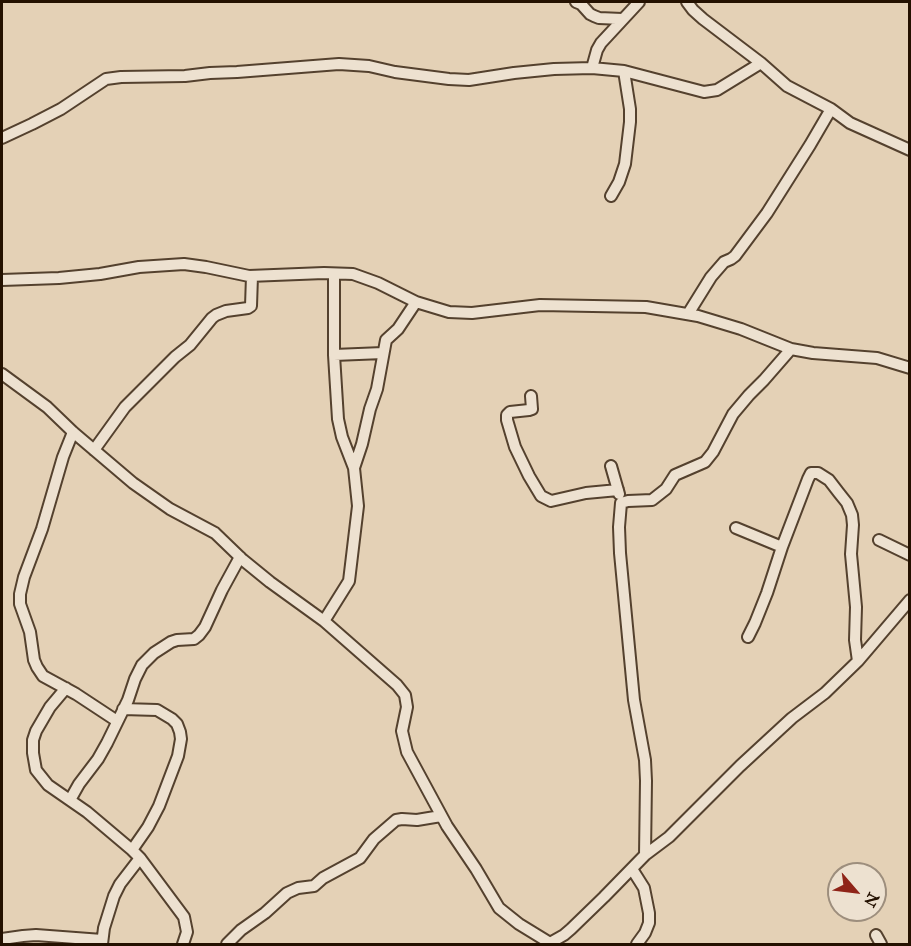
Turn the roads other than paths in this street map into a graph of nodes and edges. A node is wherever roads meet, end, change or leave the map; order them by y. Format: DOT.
graph roads {
  1 [pos="576,2"];
  2 [pos="639,2"];
  3 [pos="687,2"];
  4 [pos="622,19"];
  5 [pos="761,63"];
  6 [pos="592,68"];
  7 [pos="624,71"];
  8 [pos="831,109"];
  9 [pos="2,138"];
  10 [pos="909,150"];
  11 [pos="612,196"];
  12 [pos="334,274"];
  13 [pos="252,276"];
  14 [pos="2,280"];
  15 [pos="416,302"];
  16 [pos="688,314"];
  17 [pos="791,349"];
  18 [pos="383,353"];
  19 [pos="334,355"];
  20 [pos="909,368"];
  21 [pos="2,374"];
  22 [pos="531,396"];
  23 [pos="73,432"];
  24 [pos="94,450"];
  25 [pos="611,465"];
  26 [pos="354,468"];
  27 [pos="618,490"];
  28 [pos="621,503"];
  29 [pos="736,528"];
  30 [pos="879,540"];
  31 [pos="782,546"];
  32 [pos="909,555"];
  33 [pos="240,557"];
  34 [pos="909,600"];
  35 [pos="324,621"];
  36 [pos="748,637"];
  37 [pos="858,661"];
  38 [pos="66,688"];
  39 [pos="123,709"];
  40 [pos="117,721"];
  41 [pos="70,800"];
  42 [pos="441,816"];
  43 [pos="136,854"];
  44 [pos="645,855"];
  45 [pos="632,869"];
  46 [pos="2,939"];
  47 [pos="102,942"];
  48 [pos="551,942"];
  49 [pos="183,945"];
  50 [pos="227,945"];
  51 [pos="568,945"];
  52 [pos="637,945"];
  1 -- 4 [label="street"];
  2 -- 4 [label="street"];
  3 -- 5 [label="street"];
  4 -- 6 [label="street"];
  5 -- 7 [label="street"];
  5 -- 8 [label="street"];
  6 -- 7 [label="street"];
  6 -- 9 [label="street"];
  7 -- 11 [label="street"];
  8 -- 10 [label="street"];
  8 -- 16 [label="street"];
  12 -- 13 [label="street"];
  12 -- 15 [label="street"];
  12 -- 19 [label="street"];
  13 -- 14 [label="street"];
  13 -- 24 [label="street"];
  15 -- 16 [label="street"];
  15 -- 18 [label="street"];
  16 -- 17 [label="street"];
  17 -- 20 [label="street"];
  17 -- 28 [label="street"];
  18 -- 19 [label="street"];
  18 -- 26 [label="street"];
  19 -- 26 [label="street"];
  21 -- 23 [label="street"];
  22 -- 27 [label="street"];
  23 -- 24 [label="street"];
  23 -- 38 [label="street"];
  24 -- 33 [label="street"];
  25 -- 27 [label="street"];
  26 -- 35 [label="street"];
  27 -- 28 [label="street"];
  28 -- 44 [label="street"];
  29 -- 31 [label="street"];
  30 -- 32 [label="street"];
  31 -- 36 [label="street"];
  31 -- 37 [label="street"];
  33 -- 35 [label="street"];
  33 -- 39 [label="street"];
  34 -- 37 [label="street"];
  35 -- 42 [label="street"];
  37 -- 44 [label="street"];
  38 -- 40 [label="street"];
  38 -- 41 [label="street"];
  39 -- 40 [label="street"];
  39 -- 43 [label="street"];
  40 -- 41 [label="street"];
  41 -- 43 [label="street"];
  42 -- 48 [label="street"];
  42 -- 50 [label="street"];
  43 -- 47 [label="street"];
  43 -- 49 [label="street"];
  44 -- 45 [label="street"];
  45 -- 48 [label="street"];
  45 -- 52 [label="street"];
  46 -- 47 [label="street"];
  48 -- 51 [label="street"];
}
